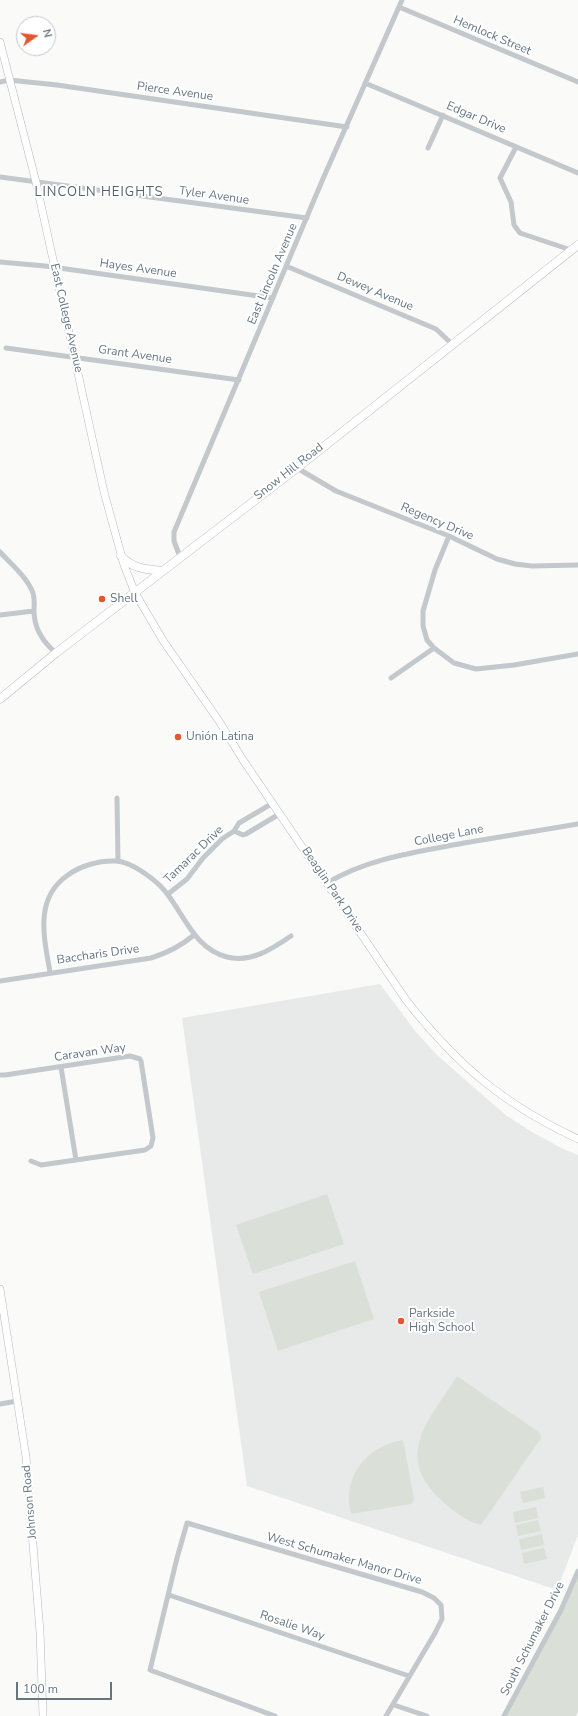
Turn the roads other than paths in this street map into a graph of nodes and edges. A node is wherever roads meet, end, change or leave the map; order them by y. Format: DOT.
graph roads {
  1 [pos="402,0"];
  2 [pos="399,7"];
  3 [pos="0,42"];
  4 [pos="9,80"];
  5 [pos="0,82"];
  6 [pos="578,82"];
  7 [pos="365,83"];
  8 [pos="443,115"];
  9 [pos="347,127"];
  10 [pos="516,147"];
  11 [pos="428,148"];
  12 [pos="578,173"];
  13 [pos="0,177"];
  14 [pos="36,182"];
  15 [pos="307,218"];
  16 [pos="575,247"];
  17 [pos="0,262"];
  18 [pos="286,266"];
  19 [pos="54,267"];
  20 [pos="273,298"];
  21 [pos="452,344"];
  22 [pos="6,348"];
  23 [pos="75,357"];
  24 [pos="239,380"];
  25 [pos="297,468"];
  26 [pos="449,536"];
  27 [pos="0,552"];
  28 [pos="121,556"];
  29 [pos="180,556"];
  30 [pos="578,565"];
  31 [pos="163,571"];
  32 [pos="135,593"];
  33 [pos="34,612"];
  34 [pos="0,615"];
  35 [pos="434,648"];
  36 [pos="56,653"];
  37 [pos="578,654"];
  38 [pos="390,678"];
  39 [pos="0,699"];
  40 [pos="117,798"];
  41 [pos="273,803"];
  42 [pos="281,813"];
  43 [pos="578,824"];
  44 [pos="234,831"];
  45 [pos="118,861"];
  46 [pos="327,883"];
  47 [pos="168,894"];
  48 [pos="194,935"];
  49 [pos="291,936"];
  50 [pos="50,972"];
  51 [pos="0,981"];
  52 [pos="61,1067"];
  53 [pos="0,1075"];
  54 [pos="578,1139"];
  55 [pos="76,1160"];
  56 [pos="32,1161"];
  57 [pos="0,1289"];
  58 [pos="17,1401"];
  59 [pos="0,1404"];
  60 [pos="578,1571"];
  61 [pos="169,1595"];
  62 [pos="409,1676"];
  63 [pos="394,1705"];
  64 [pos="43,1716"];
  65 [pos="275,1716"];
  66 [pos="386,1716"];
  67 [pos="427,1716"];
  68 [pos="504,1716"];
  1 -- 2 [label="street, East Lincoln Avenue"];
  2 -- 6 [label="street, Hemlock Street"];
  2 -- 7 [label="street, East Lincoln Avenue"];
  3 -- 4 [label="main road, East College Avenue"];
  4 -- 5 [label="street, Pierce Avenue"];
  4 -- 9 [label="street, Pierce Avenue"];
  4 -- 14 [label="main road, East College Avenue"];
  7 -- 8 [label="street, Edgar Drive"];
  7 -- 9 [label="street, East Lincoln Avenue"];
  8 -- 10 [label="street, Edgar Drive"];
  8 -- 11 [label="street"];
  9 -- 15 [label="street, East Lincoln Avenue"];
  10 -- 12 [label="street, Edgar Drive"];
  10 -- 16 [label="street"];
  13 -- 14 [label="street, Tyler Avenue"];
  14 -- 15 [label="street, Tyler Avenue"];
  14 -- 19 [label="main road, East College Avenue"];
  15 -- 18 [label="street, East Lincoln Avenue"];
  16 -- 21 [label="main road, Snow Hill Road"];
  17 -- 19 [label="street, Hayes Avenue"];
  18 -- 20 [label="street, East Lincoln Avenue"];
  18 -- 21 [label="street, Dewey Avenue"];
  19 -- 20 [label="street, Hayes Avenue"];
  19 -- 23 [label="main road, East College Avenue"];
  20 -- 24 [label="street, East Lincoln Avenue"];
  21 -- 25 [label="main road, Snow Hill Road"];
  22 -- 23 [label="street, Grant Avenue"];
  23 -- 24 [label="street, Grant Avenue"];
  23 -- 28 [label="main road, East College Avenue"];
  24 -- 29 [label="street, East Lincoln Avenue"];
  25 -- 26 [label="street, Regency Drive"];
  25 -- 29 [label="main road, Snow Hill Road"];
  26 -- 30 [label="street, Regency Drive"];
  26 -- 35 [label="street"];
  27 -- 33 [label="street"];
  28 -- 31 [label="main road"];
  28 -- 32 [label="main road, East College Avenue"];
  29 -- 31 [label="main road, Snow Hill Road"];
  31 -- 32 [label="main road, Snow Hill Road"];
  32 -- 36 [label="main road, Snow Hill Road"];
  32 -- 41 [label="main road, Beaglin Park Drive"];
  33 -- 34 [label="street"];
  33 -- 36 [label="street"];
  35 -- 37 [label="street"];
  35 -- 38 [label="street"];
  36 -- 39 [label="main road, Snow Hill Road"];
  40 -- 45 [label="street"];
  41 -- 42 [label="main road, Beaglin Park Drive"];
  41 -- 44 [label="street, Tamarac Drive"];
  42 -- 44 [label="street, Tamarac Drive"];
  42 -- 46 [label="main road, Beaglin Park Drive"];
  43 -- 46 [label="street, College Lane"];
  44 -- 47 [label="street, Tamarac Drive"];
  45 -- 47 [label="street"];
  45 -- 50 [label="street"];
  46 -- 54 [label="main road, Beaglin Park Drive"];
  47 -- 48 [label="street"];
  48 -- 49 [label="street"];
  48 -- 50 [label="street, Baccharis Drive"];
  50 -- 51 [label="street, Baccharis Drive"];
  52 -- 53 [label="street, Caravan Way"];
  52 -- 55 [label="street"];
  52 -- 55 [label="street, Caravan Way"];
  55 -- 56 [label="street, Caravan Way"];
  57 -- 58 [label="main road, Johnson Road"];
  58 -- 59 [label="street"];
  58 -- 64 [label="main road, Johnson Road"];
  60 -- 68 [label="street, South Schumaker Drive"];
  61 -- 62 [label="street, Rosalie Way"];
  61 -- 62 [label="street, West Schumaker Manor Drive"];
  61 -- 65 [label="street"];
  62 -- 63 [label="street, West Schumaker Manor Drive"];
  63 -- 66 [label="street, West Schumaker Manor Drive"];
  63 -- 67 [label="street"];
}
